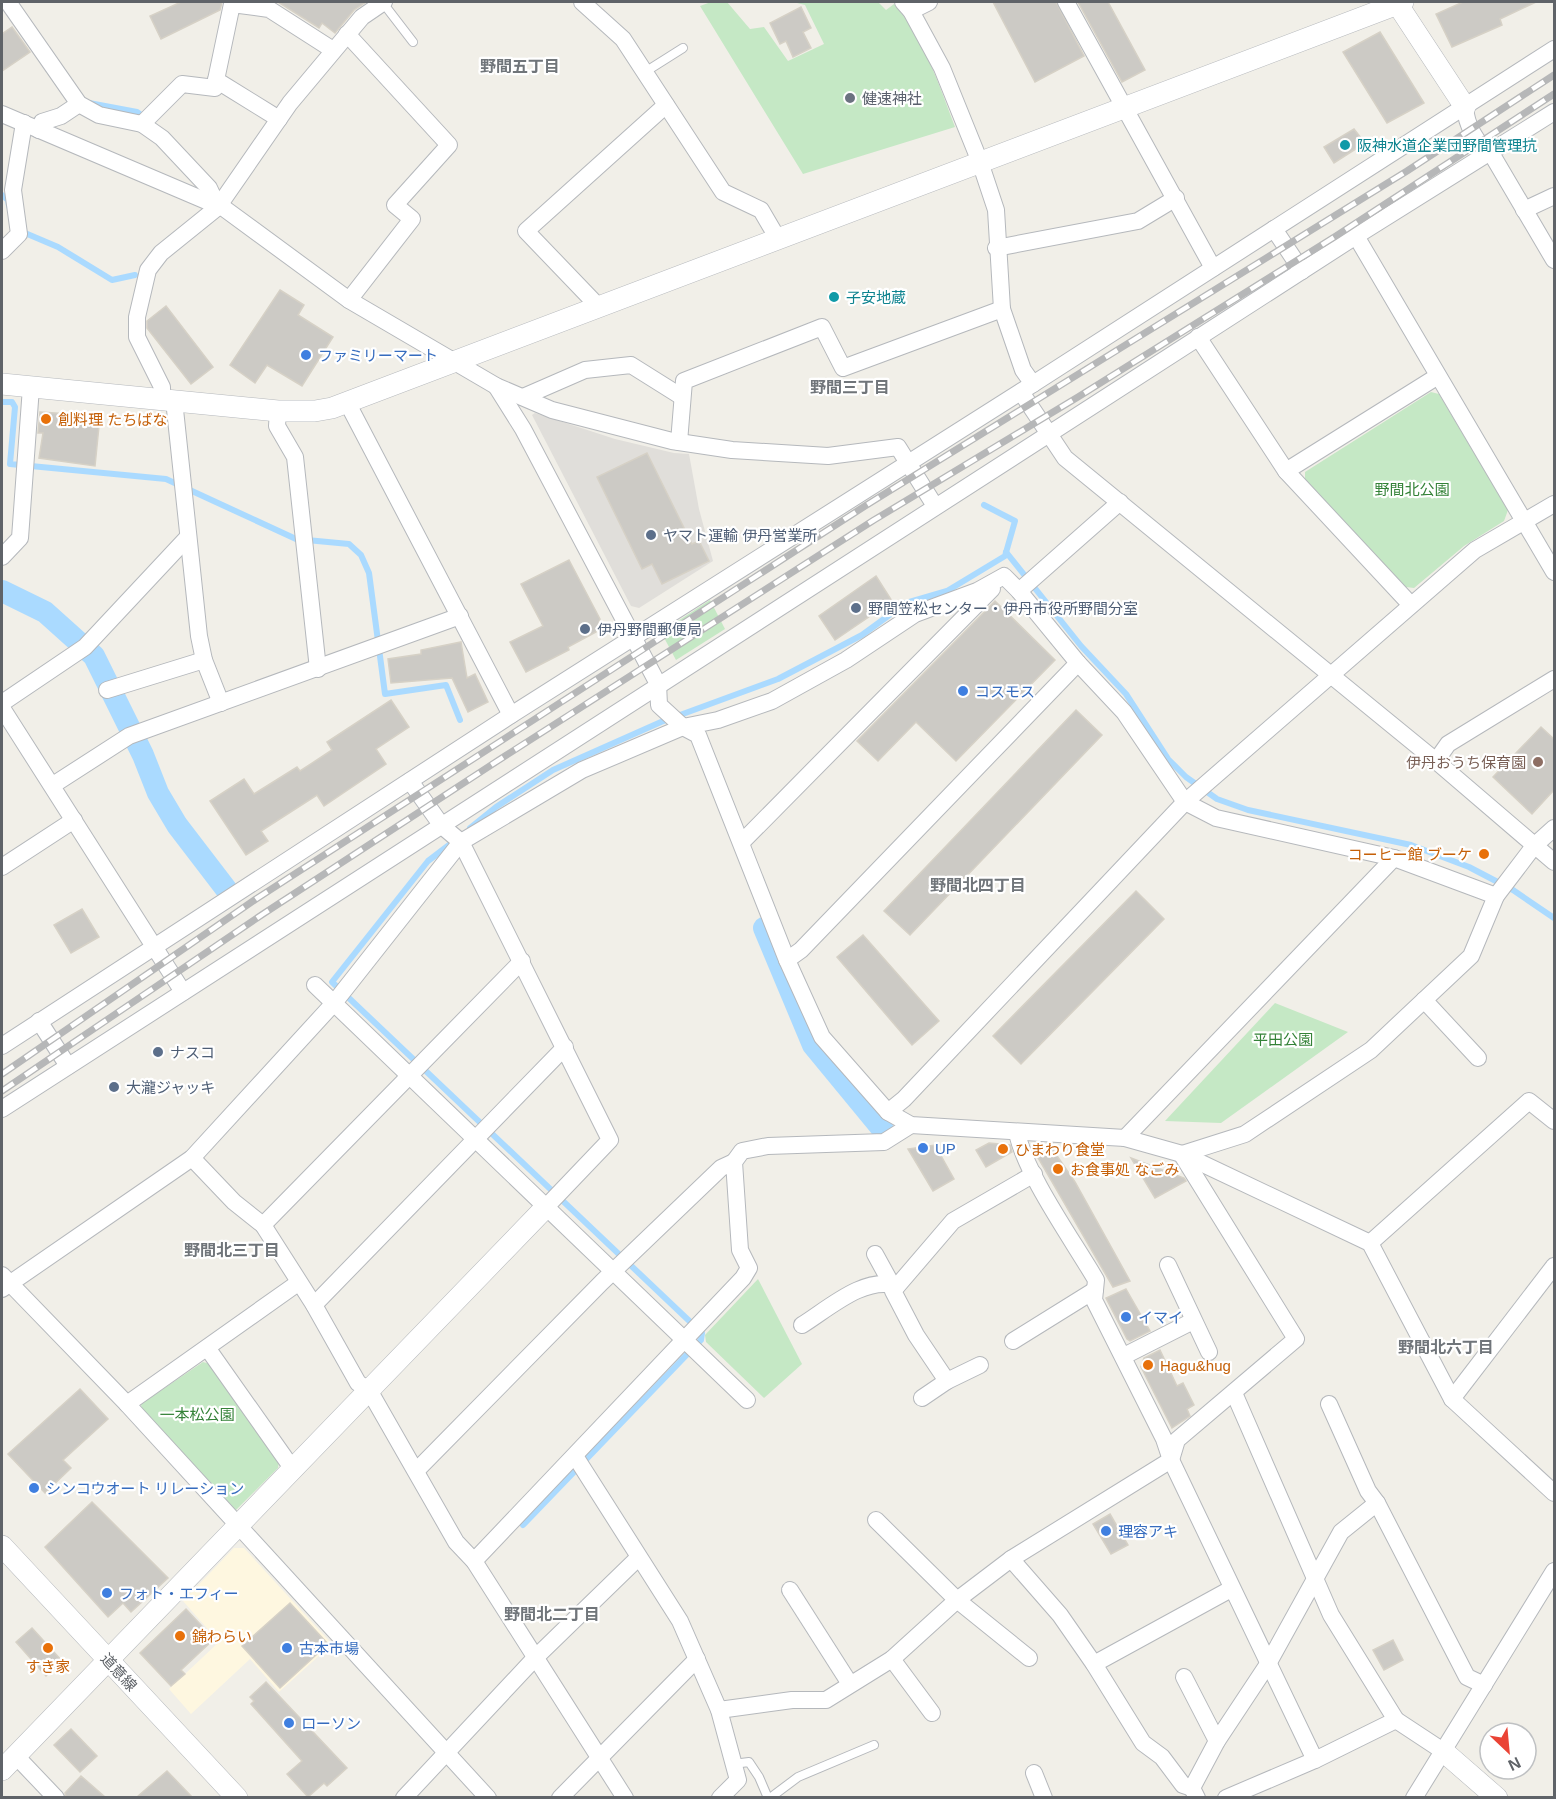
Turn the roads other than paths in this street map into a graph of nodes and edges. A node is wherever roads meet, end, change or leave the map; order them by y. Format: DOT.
graph roads {
  1 [pos="8,2"];
  2 [pos="383,2"];
  3 [pos="582,2"];
  4 [pos="929,2"];
  5 [pos="1066,2"];
  6 [pos="1398,2"];
  7 [pos="907,6"];
  8 [pos="347,33"];
  9 [pos="413,42"];
  10 [pos="683,48"];
  11 [pos="1554,49"];
  12 [pos="333,50"];
  13 [pos="645,72"];
  14 [pos="216,80"];
  15 [pos="79,104"];
  16 [pos="666,105"];
  17 [pos="1465,106"];
  18 [pos="1125,107"];
  19 [pos="1554,112"];
  20 [pos="2,114"];
  21 [pos="279,119"];
  22 [pos="142,124"];
  23 [pos="31,127"];
  24 [pos="1491,153"];
  25 [pos="980,162"];
  26 [pos="1554,196"];
  27 [pos="1176,198"];
  28 [pos="218,207"];
  29 [pos="1524,210"];
  30 [pos="1274,229"];
  31 [pos="1356,236"];
  32 [pos="778,239"];
  33 [pos="996,248"];
  34 [pos="2,251"];
  35 [pos="1554,260"];
  36 [pos="1213,268"];
  37 [pos="1302,271"];
  38 [pos="349,300"];
  39 [pos="598,306"];
  40 [pos="1002,309"];
  41 [pos="1198,337"];
  42 [pos="456,362"];
  43 [pos="1438,376"];
  44 [pos="2,384"];
  45 [pos="496,386"];
  46 [pos="31,387"];
  47 [pos="1027,388"];
  48 [pos="523,397"];
  49 [pos="682,397"];
  50 [pos="168,399"];
  51 [pos="348,404"];
  52 [pos="279,411"];
  53 [pos="1049,433"];
  54 [pos="679,442"];
  55 [pos="908,462"];
  56 [pos="1286,471"];
  57 [pos="1120,502"];
  58 [pos="1554,504"];
  59 [pos="935,506"];
  60 [pos="1525,521"];
  61 [pos="187,538"];
  62 [pos="2,557"];
  63 [pos="1554,572"];
  64 [pos="1004,576"];
  65 [pos="1019,591"];
  66 [pos="1411,605"];
  67 [pos="460,616"];
  68 [pos="631,638"];
  69 [pos="204,660"];
  70 [pos="1078,663"];
  71 [pos="318,669"];
  72 [pos="1330,675"];
  73 [pos="1554,679"];
  74 [pos="658,684"];
  75 [pos="110,689"];
  76 [pos="2,702"];
  77 [pos="220,703"];
  78 [pos="2,708"];
  79 [pos="511,715"];
  80 [pos="674,719"];
  81 [pos="1436,761"];
  82 [pos="410,780"];
  83 [pos="53,785"];
  84 [pos="1185,802"];
  85 [pos="74,820"];
  86 [pos="442,826"];
  87 [pos="1554,828"];
  88 [pos="460,842"];
  89 [pos="742,842"];
  90 [pos="1534,846"];
  91 [pos="1394,858"];
  92 [pos="1554,862"];
  93 [pos="2,867"];
  94 [pos="1496,896"];
  95 [pos="153,948"];
  96 [pos="787,960"];
  97 [pos="522,961"];
  98 [pos="315,985"];
  99 [pos="183,992"];
  100 [pos="1424,1000"];
  101 [pos="334,1003"];
  102 [pos="39,1021"];
  103 [pos="2,1046"];
  104 [pos="565,1047"];
  105 [pos="1478,1058"];
  106 [pos="68,1066"];
  107 [pos="410,1075"];
  108 [pos="2,1109"];
  109 [pos="888,1112"];
  110 [pos="1554,1121"];
  111 [pos="911,1125"];
  112 [pos="1017,1132"];
  113 [pos="1125,1138"];
  114 [pos="476,1140"];
  115 [pos="1182,1154"];
  116 [pos="192,1158"];
  117 [pos="734,1162"];
  118 [pos="1034,1174"];
  119 [pos="546,1207"];
  120 [pos="263,1225"];
  121 [pos="1370,1243"];
  122 [pos="875,1254"];
  123 [pos="1168,1264"];
  124 [pos="1554,1266"];
  125 [pos="615,1272"];
  126 [pos="5,1283"];
  127 [pos="298,1283"];
  128 [pos="894,1286"];
  129 [pos="1095,1290"];
  130 [pos="314,1305"];
  131 [pos="1193,1321"];
  132 [pos="802,1325"];
  133 [pos="683,1338"];
  134 [pos="1014,1341"];
  135 [pos="208,1349"];
  136 [pos="1209,1352"];
  137 [pos="1124,1356"];
  138 [pos="980,1365"];
  139 [pos="947,1381"];
  140 [pos="369,1390"];
  141 [pos="1234,1393"];
  142 [pos="922,1398"];
  143 [pos="1452,1399"];
  144 [pos="747,1400"];
  145 [pos="127,1404"];
  146 [pos="1329,1404"];
  147 [pos="575,1456"];
  148 [pos="1171,1460"];
  149 [pos="292,1468"];
  150 [pos="417,1470"];
  151 [pos="1554,1493"];
  152 [pos="1377,1503"];
  153 [pos="876,1520"];
  154 [pos="237,1527"];
  155 [pos="2,1546"];
  156 [pos="638,1558"];
  157 [pos="1011,1558"];
  158 [pos="474,1561"];
  159 [pos="1554,1571"];
  160 [pos="1315,1581"];
  161 [pos="1231,1589"];
  162 [pos="790,1590"];
  163 [pos="957,1600"];
  164 [pos="535,1658"];
  165 [pos="1029,1658"];
  166 [pos="697,1659"];
  167 [pos="891,1659"];
  168 [pos="108,1661"];
  169 [pos="1094,1664"];
  170 [pos="1268,1664"];
  171 [pos="1184,1677"];
  172 [pos="850,1684"];
  173 [pos="1484,1685"];
  174 [pos="719,1710"];
  175 [pos="932,1713"];
  176 [pos="1396,1720"];
  177 [pos="1218,1740"];
  178 [pos="874,1745"];
  179 [pos="1443,1751"];
  180 [pos="447,1753"];
  181 [pos="600,1755"];
  182 [pos="1315,1760"];
  183 [pos="9,1763"];
  184 [pos="732,1764"];
  185 [pos="1034,1773"];
  186 [pos="1194,1792"];
  187 [pos="56,1797"];
  188 [pos="237,1797"];
  189 [pos="404,1797"];
  190 [pos="488,1797"];
  191 [pos="560,1797"];
  192 [pos="625,1797"];
  193 [pos="720,1797"];
  194 [pos="769,1797"];
  195 [pos="1044,1797"];
  196 [pos="1226,1797"];
  197 [pos="1414,1797"];
  198 [pos="1497,1797"];
  1 -- 15 [label="street"];
  2 -- 8 [label="street"];
  2 -- 9 [label="lane"];
  3 -- 13 [label="street"];
  4 -- 7 [label="street"];
  5 -- 18 [label="street"];
  6 -- 17 [label="street"];
  6 -- 18 [label="street"];
  7 -- 25 [label="street"];
  8 -- 12 [label="street"];
  8 -- 38 [label="street"];
  10 -- 13 [label="lane"];
  11 -- 17 [label="street"];
  12 -- 14 [label="street"];
  12 -- 21 [label="street"];
  13 -- 16 [label="street"];
  14 -- 21 [label="street"];
  14 -- 22 [label="street"];
  15 -- 22 [label="street"];
  15 -- 23 [label="street"];
  16 -- 32 [label="street"];
  16 -- 39 [label="street"];
  17 -- 24 [label="street"];
  17 -- 30 [label="street"];
  18 -- 25 [label="street"];
  18 -- 27 [label="street"];
  19 -- 24 [label="street"];
  20 -- 23 [label="street"];
  21 -- 28 [label="street"];
  22 -- 28 [label="street"];
  23 -- 28 [label="street"];
  23 -- 34 [label="street"];
  24 -- 29 [label="street"];
  24 -- 31 [label="street"];
  25 -- 32 [label="street"];
  25 -- 33 [label="street"];
  26 -- 29 [label="street"];
  27 -- 33 [label="street"];
  27 -- 36 [label="street"];
  28 -- 38 [label="street"];
  28 -- 50 [label="street"];
  29 -- 35 [label="street"];
  30 -- 36 [label="street"];
  30 -- 37 [label="street"];
  31 -- 37 [label="street"];
  31 -- 43 [label="street"];
  32 -- 39 [label="street"];
  33 -- 40 [label="street"];
  36 -- 47 [label="street"];
  37 -- 41 [label="street"];
  38 -- 42 [label="street"];
  39 -- 42 [label="street"];
  40 -- 47 [label="street"];
  40 -- 49 [label="street"];
  41 -- 53 [label="street"];
  41 -- 56 [label="street"];
  42 -- 45 [label="street"];
  42 -- 51 [label="street"];
  43 -- 56 [label="street"];
  43 -- 60 [label="street"];
  44 -- 46 [label="street"];
  45 -- 48 [label="street"];
  45 -- 68 [label="street"];
  46 -- 50 [label="street"];
  46 -- 62 [label="street"];
  47 -- 53 [label="street"];
  47 -- 55 [label="street"];
  48 -- 49 [label="street"];
  48 -- 54 [label="street"];
  49 -- 54 [label="street"];
  50 -- 52 [label="street"];
  50 -- 61 [label="street"];
  51 -- 52 [label="street"];
  51 -- 67 [label="street"];
  52 -- 71 [label="street"];
  53 -- 57 [label="street"];
  53 -- 59 [label="street"];
  54 -- 55 [label="street"];
  55 -- 59 [label="street"];
  55 -- 68 [label="street"];
  56 -- 66 [label="street"];
  57 -- 65 [label="street"];
  57 -- 72 [label="street"];
  58 -- 60 [label="street"];
  59 -- 74 [label="street"];
  60 -- 63 [label="street"];
  60 -- 66 [label="street"];
  61 -- 69 [label="street"];
  61 -- 76 [label="street"];
  64 -- 65 [label="street"];
  64 -- 80 [label="street"];
  64 -- 89 [label="street"];
  65 -- 70 [label="street"];
  66 -- 72 [label="street"];
  67 -- 71 [label="street"];
  67 -- 79 [label="street"];
  68 -- 74 [label="street"];
  68 -- 79 [label="street"];
  69 -- 75 [label="street"];
  69 -- 77 [label="street"];
  70 -- 84 [label="street"];
  70 -- 96 [label="street"];
  71 -- 77 [label="street"];
  72 -- 81 [label="street"];
  72 -- 84 [label="street"];
  73 -- 81 [label="street"];
  74 -- 80 [label="street"];
  74 -- 86 [label="street"];
  77 -- 83 [label="street"];
  78 -- 83 [label="street"];
  79 -- 82 [label="street"];
  80 -- 88 [label="street"];
  80 -- 89 [label="street"];
  81 -- 90 [label="street"];
  82 -- 86 [label="street"];
  82 -- 95 [label="street"];
  83 -- 85 [label="street"];
  84 -- 91 [label="street"];
  84 -- 109 [label="street"];
  85 -- 93 [label="street"];
  85 -- 95 [label="street"];
  86 -- 88 [label="street"];
  86 -- 99 [label="street"];
  87 -- 90 [label="street"];
  88 -- 97 [label="street"];
  88 -- 101 [label="street"];
  89 -- 96 [label="street"];
  90 -- 92 [label="street"];
  90 -- 94 [label="street"];
  91 -- 94 [label="street"];
  91 -- 113 [label="street"];
  94 -- 100 [label="street"];
  95 -- 99 [label="street"];
  95 -- 102 [label="street"];
  96 -- 109 [label="street"];
  97 -- 104 [label="street"];
  97 -- 107 [label="street"];
  98 -- 101 [label="street"];
  99 -- 106 [label="street"];
  100 -- 105 [label="street"];
  100 -- 115 [label="street"];
  101 -- 107 [label="street"];
  101 -- 116 [label="street"];
  102 -- 103 [label="street"];
  102 -- 106 [label="street"];
  104 -- 114 [label="street"];
  104 -- 119 [label="street"];
  106 -- 108 [label="street"];
  107 -- 114 [label="street"];
  107 -- 120 [label="street"];
  109 -- 111 [label="street"];
  110 -- 121 [label="street"];
  111 -- 112 [label="street"];
  111 -- 117 [label="street"];
  112 -- 113 [label="street"];
  112 -- 118 [label="street"];
  113 -- 115 [label="street"];
  114 -- 119 [label="street"];
  114 -- 130 [label="street"];
  115 -- 121 [label="street"];
  115 -- 141 [label="street"];
  116 -- 120 [label="street"];
  116 -- 126 [label="street"];
  117 -- 125 [label="street"];
  117 -- 133 [label="street"];
  118 -- 128 [label="street"];
  118 -- 129 [label="street"];
  119 -- 125 [label="street"];
  119 -- 140 [label="street"];
  120 -- 127 [label="street"];
  121 -- 143 [label="street"];
  122 -- 128 [label="street"];
  123 -- 131 [label="street"];
  124 -- 143 [label="street"];
  125 -- 133 [label="street"];
  125 -- 150 [label="street"];
  126 -- 145 [label="street"];
  127 -- 130 [label="street"];
  127 -- 135 [label="street"];
  128 -- 132 [label="street"];
  128 -- 139 [label="street"];
  129 -- 134 [label="street"];
  129 -- 137 [label="street"];
  130 -- 140 [label="street"];
  131 -- 136 [label="street"];
  131 -- 137 [label="street"];
  133 -- 144 [label="street"];
  133 -- 147 [label="street"];
  135 -- 145 [label="street"];
  135 -- 149 [label="street"];
  137 -- 148 [label="street"];
  138 -- 139 [label="street"];
  139 -- 142 [label="street"];
  140 -- 149 [label="street"];
  140 -- 150 [label="street"];
  141 -- 148 [label="street"];
  141 -- 160 [label="street"];
  143 -- 151 [label="street"];
  145 -- 154 [label="street"];
  146 -- 152 [label="street"];
  147 -- 156 [label="street"];
  147 -- 158 [label="street"];
  148 -- 157 [label="street"];
  148 -- 161 [label="street"];
  149 -- 154 [label="street"];
  150 -- 158 [label="street"];
  152 -- 160 [label="street"];
  152 -- 173 [label="street"];
  153 -- 163 [label="street"];
  154 -- 168 [label="street"];
  154 -- 180 [label="street"];
  155 -- 168 [label="street, 道意線"];
  156 -- 164 [label="street"];
  156 -- 166 [label="street"];
  157 -- 163 [label="street"];
  157 -- 169 [label="street"];
  158 -- 164 [label="street"];
  159 -- 173 [label="street"];
  160 -- 170 [label="street"];
  160 -- 176 [label="street"];
  161 -- 169 [label="street"];
  161 -- 170 [label="street"];
  162 -- 172 [label="street"];
  163 -- 165 [label="street"];
  163 -- 167 [label="street"];
  164 -- 180 [label="street"];
  164 -- 181 [label="street"];
  166 -- 174 [label="street"];
  166 -- 181 [label="street"];
  167 -- 172 [label="street"];
  167 -- 175 [label="street"];
  168 -- 183 [label="street"];
  168 -- 188 [label="street, 道意線"];
  169 -- 186 [label="street"];
  170 -- 177 [label="street"];
  170 -- 182 [label="street"];
  171 -- 177 [label="street"];
  172 -- 174 [label="street"];
  173 -- 179 [label="street"];
  174 -- 184 [label="street"];
  176 -- 179 [label="street"];
  176 -- 182 [label="street"];
  177 -- 186 [label="street"];
  178 -- 194 [label="lane"];
  179 -- 197 [label="street"];
  179 -- 198 [label="street"];
  180 -- 189 [label="street"];
  180 -- 190 [label="street"];
  181 -- 191 [label="street"];
  181 -- 192 [label="street"];
  182 -- 196 [label="street"];
  183 -- 187 [label="street"];
  184 -- 193 [label="street"];
  184 -- 194 [label="lane"];
  185 -- 195 [label="street"];
}
